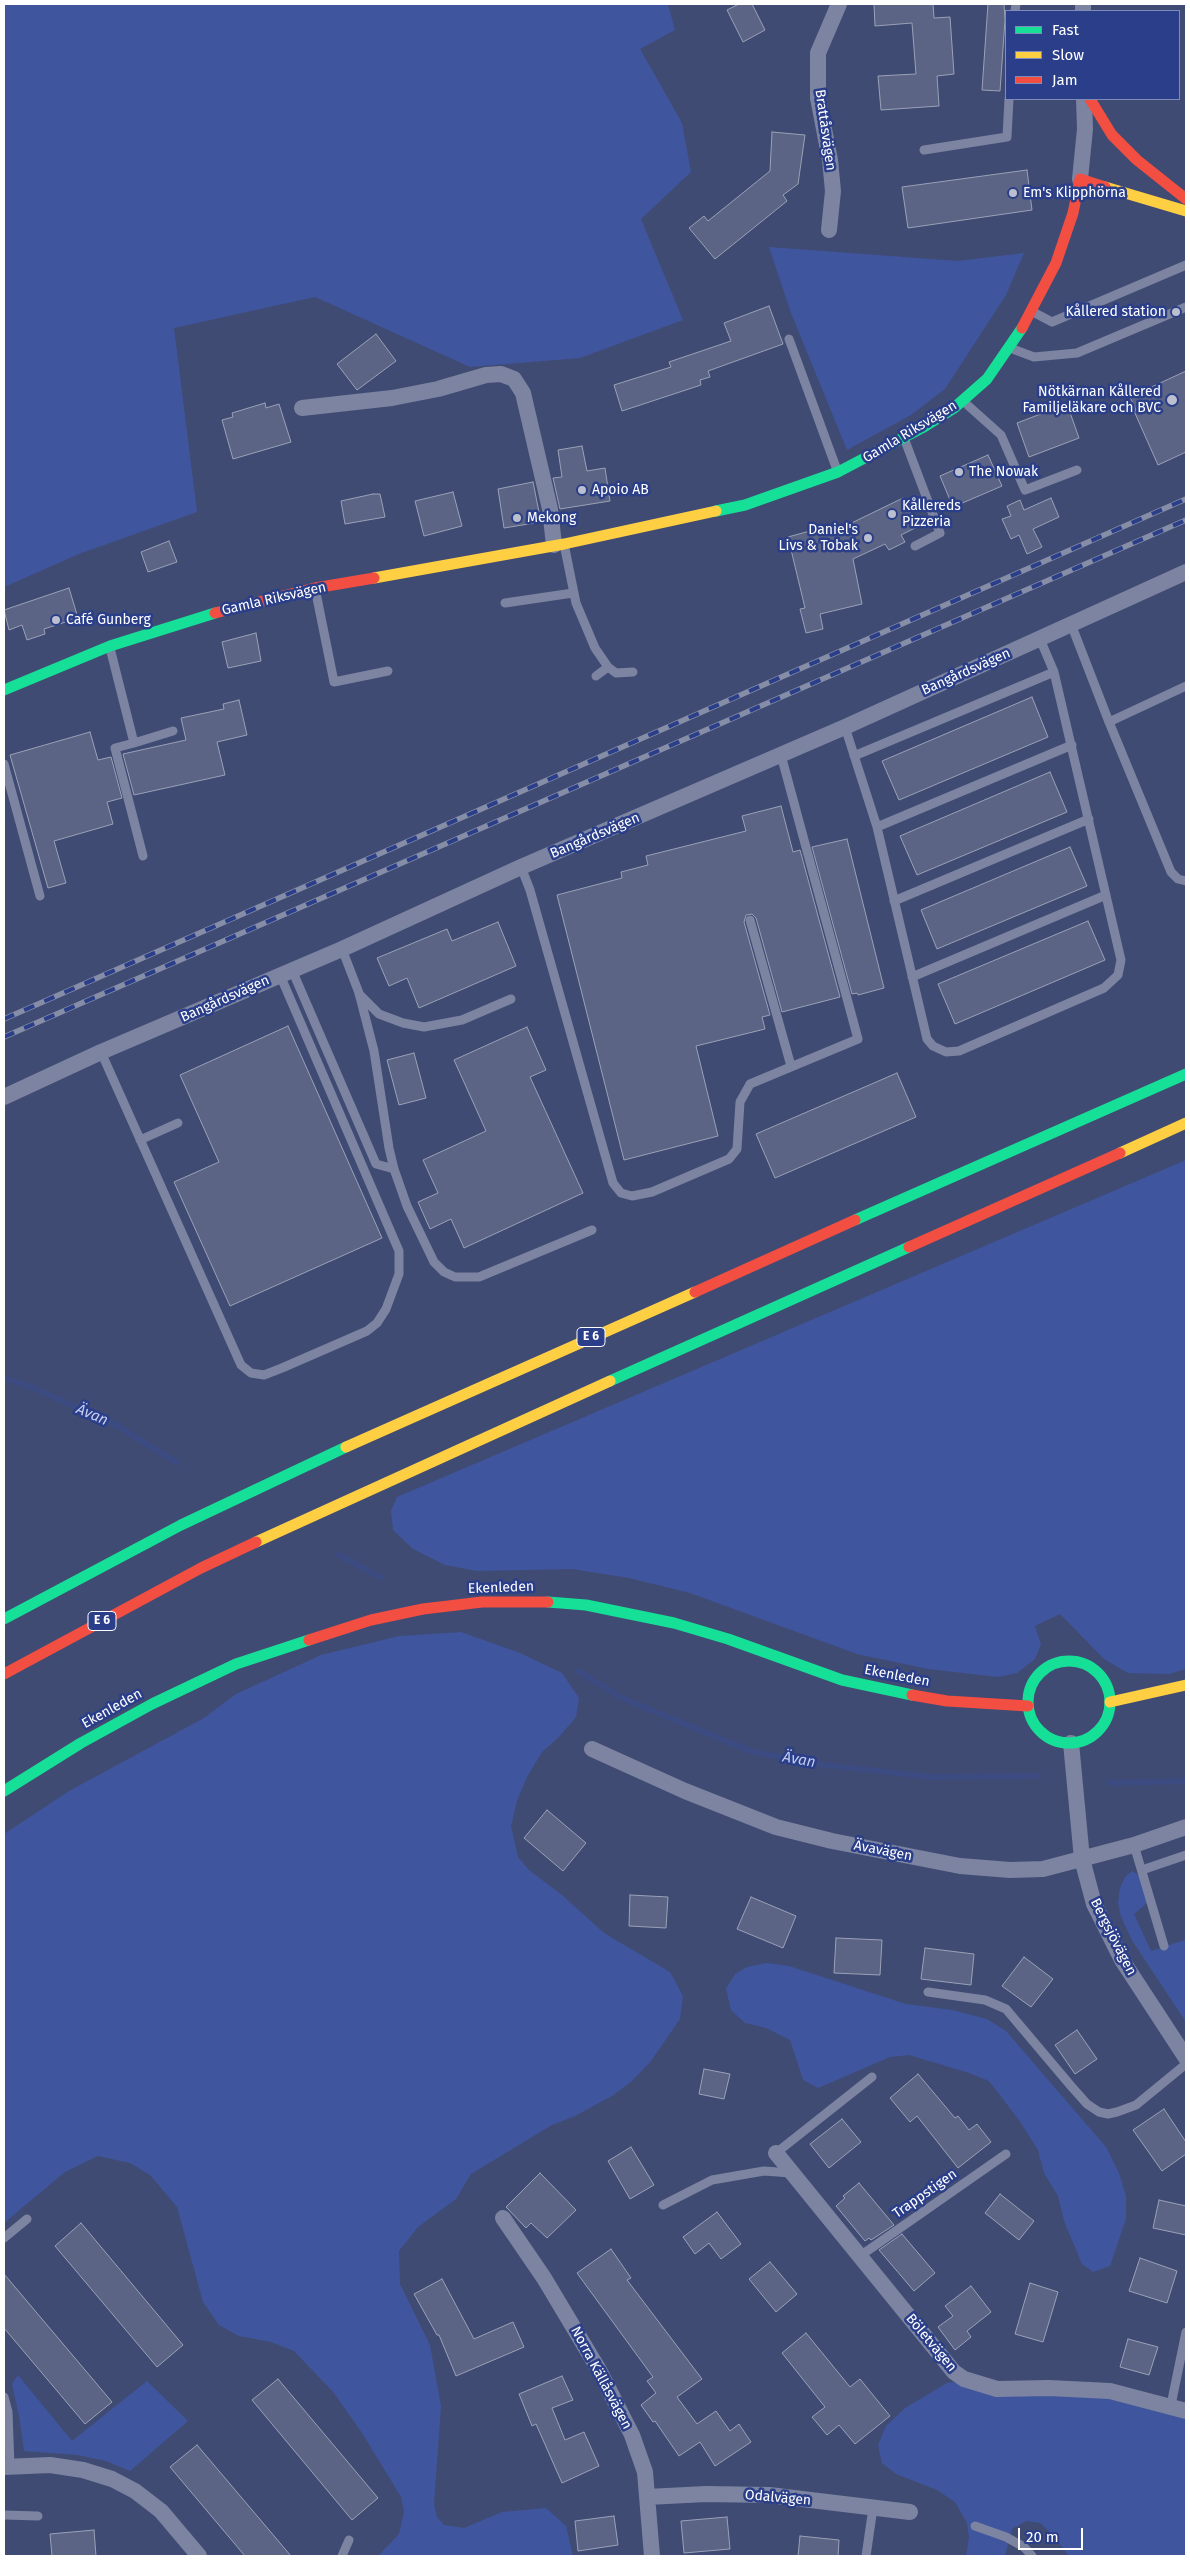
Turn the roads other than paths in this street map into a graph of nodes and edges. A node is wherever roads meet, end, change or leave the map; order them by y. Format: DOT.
graph roads {
  1 [pos="839,4"];
  2 [pos="1010,100"];
  3 [pos="1084,100"];
  4 [pos="1091,100"];
  5 [pos="924,150"];
  6 [pos="1080,179"];
  7 [pos="1186,199"];
  8 [pos="1186,211"];
  9 [pos="829,230"];
  10 [pos="1186,265"];
  11 [pos="1186,306"];
  12 [pos="1032,312"];
  13 [pos="789,339"];
  14 [pos="1010,348"];
  15 [pos="963,400"];
  16 [pos="302,408"];
  17 [pos="904,438"];
  18 [pos="1077,470"];
  19 [pos="838,472"];
  20 [pos="559,545"];
  21 [pos="915,546"];
  22 [pos="1186,572"];
  23 [pos="315,588"];
  24 [pos="573,593"];
  25 [pos="505,602"];
  26 [pos="1071,624"];
  27 [pos="1040,639"];
  28 [pos="110,646"];
  29 [pos="608,667"];
  30 [pos="388,671"];
  31 [pos="633,672"];
  32 [pos="1054,672"];
  33 [pos="596,676"];
  34 [pos="1186,686"];
  35 [pos="4,690"];
  36 [pos="1109,722"];
  37 [pos="845,727"];
  38 [pos="173,731"];
  39 [pos="134,743"];
  40 [pos="1072,745"];
  41 [pos="781,755"];
  42 [pos="854,756"];
  43 [pos="4,764"];
  44 [pos="1089,819"];
  45 [pos="877,827"];
  46 [pos="143,856"];
  47 [pos="521,867"];
  48 [pos="1186,881"];
  49 [pos="1106,895"];
  50 [pos="40,896"];
  51 [pos="894,901"];
  52 [pos="750,920"];
  53 [pos="342,949"];
  54 [pos="286,972"];
  55 [pos="912,977"];
  56 [pos="359,993"];
  57 [pos="511,999"];
  58 [pos="101,1052"];
  59 [pos="791,1066"];
  60 [pos="1186,1074"];
  61 [pos="4,1097"];
  62 [pos="178,1123"];
  63 [pos="1186,1124"];
  64 [pos="140,1140"];
  65 [pos="394,1169"];
  66 [pos="592,1230"];
  67 [pos="4,1618"];
  68 [pos="4,1674"];
  69 [pos="1186,1685"];
  70 [pos="1110,1702"];
  71 [pos="1028,1706"];
  72 [pos="1071,1743"];
  73 [pos="592,1749"];
  74 [pos="4,1791"];
  75 [pos="1186,1828"];
  76 [pos="1134,1845"];
  77 [pos="1186,1855"];
  78 [pos="1082,1859"];
  79 [pos="1142,1870"];
  80 [pos="1164,1946"];
  81 [pos="928,1992"];
  82 [pos="1186,2058"];
  83 [pos="1186,2064"];
  84 [pos="872,2077"];
  85 [pos="776,2153"];
  86 [pos="1006,2154"];
  87 [pos="793,2173"];
  88 [pos="663,2205"];
  89 [pos="503,2218"];
  90 [pos="27,2219"];
  91 [pos="4,2238"];
  92 [pos="860,2256"];
  93 [pos="1186,2332"];
  94 [pos="4,2397"];
  95 [pos="1178,2408"];
  96 [pos="7,2467"];
  97 [pos="647,2497"];
  98 [pos="873,2508"];
  99 [pos="910,2512"];
  100 [pos="4,2515"];
  101 [pos="38,2516"];
  102 [pos="975,2526"];
  103 [pos="349,2540"];
  104 [pos="198,2556"];
  105 [pos="342,2556"];
  106 [pos="652,2556"];
  107 [pos="866,2556"];
  108 [pos="1032,2556"];
  1 -- 9 [label="street, Brattåsvägen"];
  2 -- 5 [label="lane"];
  3 -- 6 [label="street"];
  4 -- 7 [label="main road"];
  6 -- 8 [label="main road"];
  6 -- 12 [label="main road, Gamla Riksvägen"];
  10 -- 12 [label="lane"];
  11 -- 14 [label="lane"];
  12 -- 14 [label="main road, Gamla Riksvägen"];
  13 -- 19 [label="lane"];
  14 -- 15 [label="main road, Gamla Riksvägen"];
  15 -- 17 [label="main road, Gamla Riksvägen"];
  15 -- 18 [label="lane"];
  16 -- 20 [label="street"];
  17 -- 19 [label="main road, Gamla Riksvägen"];
  17 -- 21 [label="lane"];
  19 -- 20 [label="main road, Gamla Riksvägen"];
  20 -- 23 [label="main road, Gamla Riksvägen"];
  20 -- 24 [label="lane"];
  22 -- 26 [label="street, Bangårdsvägen"];
  23 -- 28 [label="main road, Gamla Riksvägen"];
  23 -- 30 [label="lane"];
  24 -- 25 [label="lane"];
  24 -- 29 [label="lane"];
  26 -- 27 [label="street, Bangårdsvägen"];
  26 -- 36 [label="lane"];
  27 -- 32 [label="lane"];
  27 -- 37 [label="street, Bangårdsvägen"];
  28 -- 35 [label="main road, Gamla Riksvägen"];
  28 -- 39 [label="lane"];
  29 -- 31 [label="lane"];
  29 -- 33 [label="lane"];
  32 -- 40 [label="lane"];
  32 -- 42 [label="lane"];
  34 -- 36 [label="lane"];
  36 -- 48 [label="lane"];
  37 -- 41 [label="street, Bangårdsvägen"];
  37 -- 42 [label="lane"];
  38 -- 39 [label="lane"];
  39 -- 46 [label="lane"];
  40 -- 44 [label="lane"];
  40 -- 45 [label="lane"];
  41 -- 47 [label="street, Bangårdsvägen"];
  41 -- 59 [label="lane"];
  42 -- 45 [label="lane"];
  43 -- 50 [label="lane"];
  44 -- 49 [label="lane"];
  44 -- 51 [label="lane"];
  45 -- 51 [label="lane"];
  47 -- 53 [label="street, Bangårdsvägen"];
  47 -- 59 [label="lane"];
  49 -- 55 [label="lane"];
  49 -- 55 [label="lane"];
  51 -- 55 [label="lane"];
  52 -- 59 [label="lane"];
  53 -- 54 [label="street, Bangårdsvägen"];
  53 -- 56 [label="lane"];
  54 -- 58 [label="street, Bangårdsvägen"];
  54 -- 64 [label="lane"];
  54 -- 65 [label="lane"];
  56 -- 57 [label="lane"];
  56 -- 65 [label="lane"];
  58 -- 61 [label="street, Bangårdsvägen"];
  58 -- 64 [label="lane"];
  60 -- 67 [label="main road, E 6"];
  62 -- 64 [label="lane"];
  63 -- 68 [label="main road, E 6"];
  65 -- 66 [label="lane"];
  69 -- 70 [label="main road"];
  70 -- 71 [label="main road"];
  70 -- 72 [label="main road"];
  71 -- 72 [label="main road"];
  71 -- 74 [label="main road, Ekenleden"];
  72 -- 78 [label="street, Bergsjövägen"];
  73 -- 78 [label="street, Ävavägen"];
  75 -- 76 [label="street, Ävavägen"];
  76 -- 78 [label="street, Ävavägen"];
  76 -- 79 [label="lane"];
  77 -- 79 [label="lane"];
  78 -- 82 [label="street, Bergsjövägen"];
  79 -- 80 [label="lane"];
  81 -- 83 [label="lane"];
  84 -- 85 [label="lane"];
  85 -- 87 [label="street, Böletvägen"];
  86 -- 92 [label="lane, Trappstigen"];
  87 -- 88 [label="lane"];
  87 -- 92 [label="street, Böletvägen"];
  89 -- 97 [label="street, Norra Källåsvägen"];
  90 -- 91 [label="lane"];
  92 -- 95 [label="street, Böletvägen"];
  93 -- 95 [label="lane"];
  94 -- 96 [label="lane"];
  96 -- 104 [label="street"];
  97 -- 98 [label="street, Odalvägen"];
  97 -- 106 [label="street, Norra Källåsvägen"];
  98 -- 99 [label="street, Odalvägen"];
  98 -- 107 [label="lane"];
  100 -- 101 [label="lane"];
  102 -- 108 [label="lane"];
  103 -- 105 [label="lane"];
}
